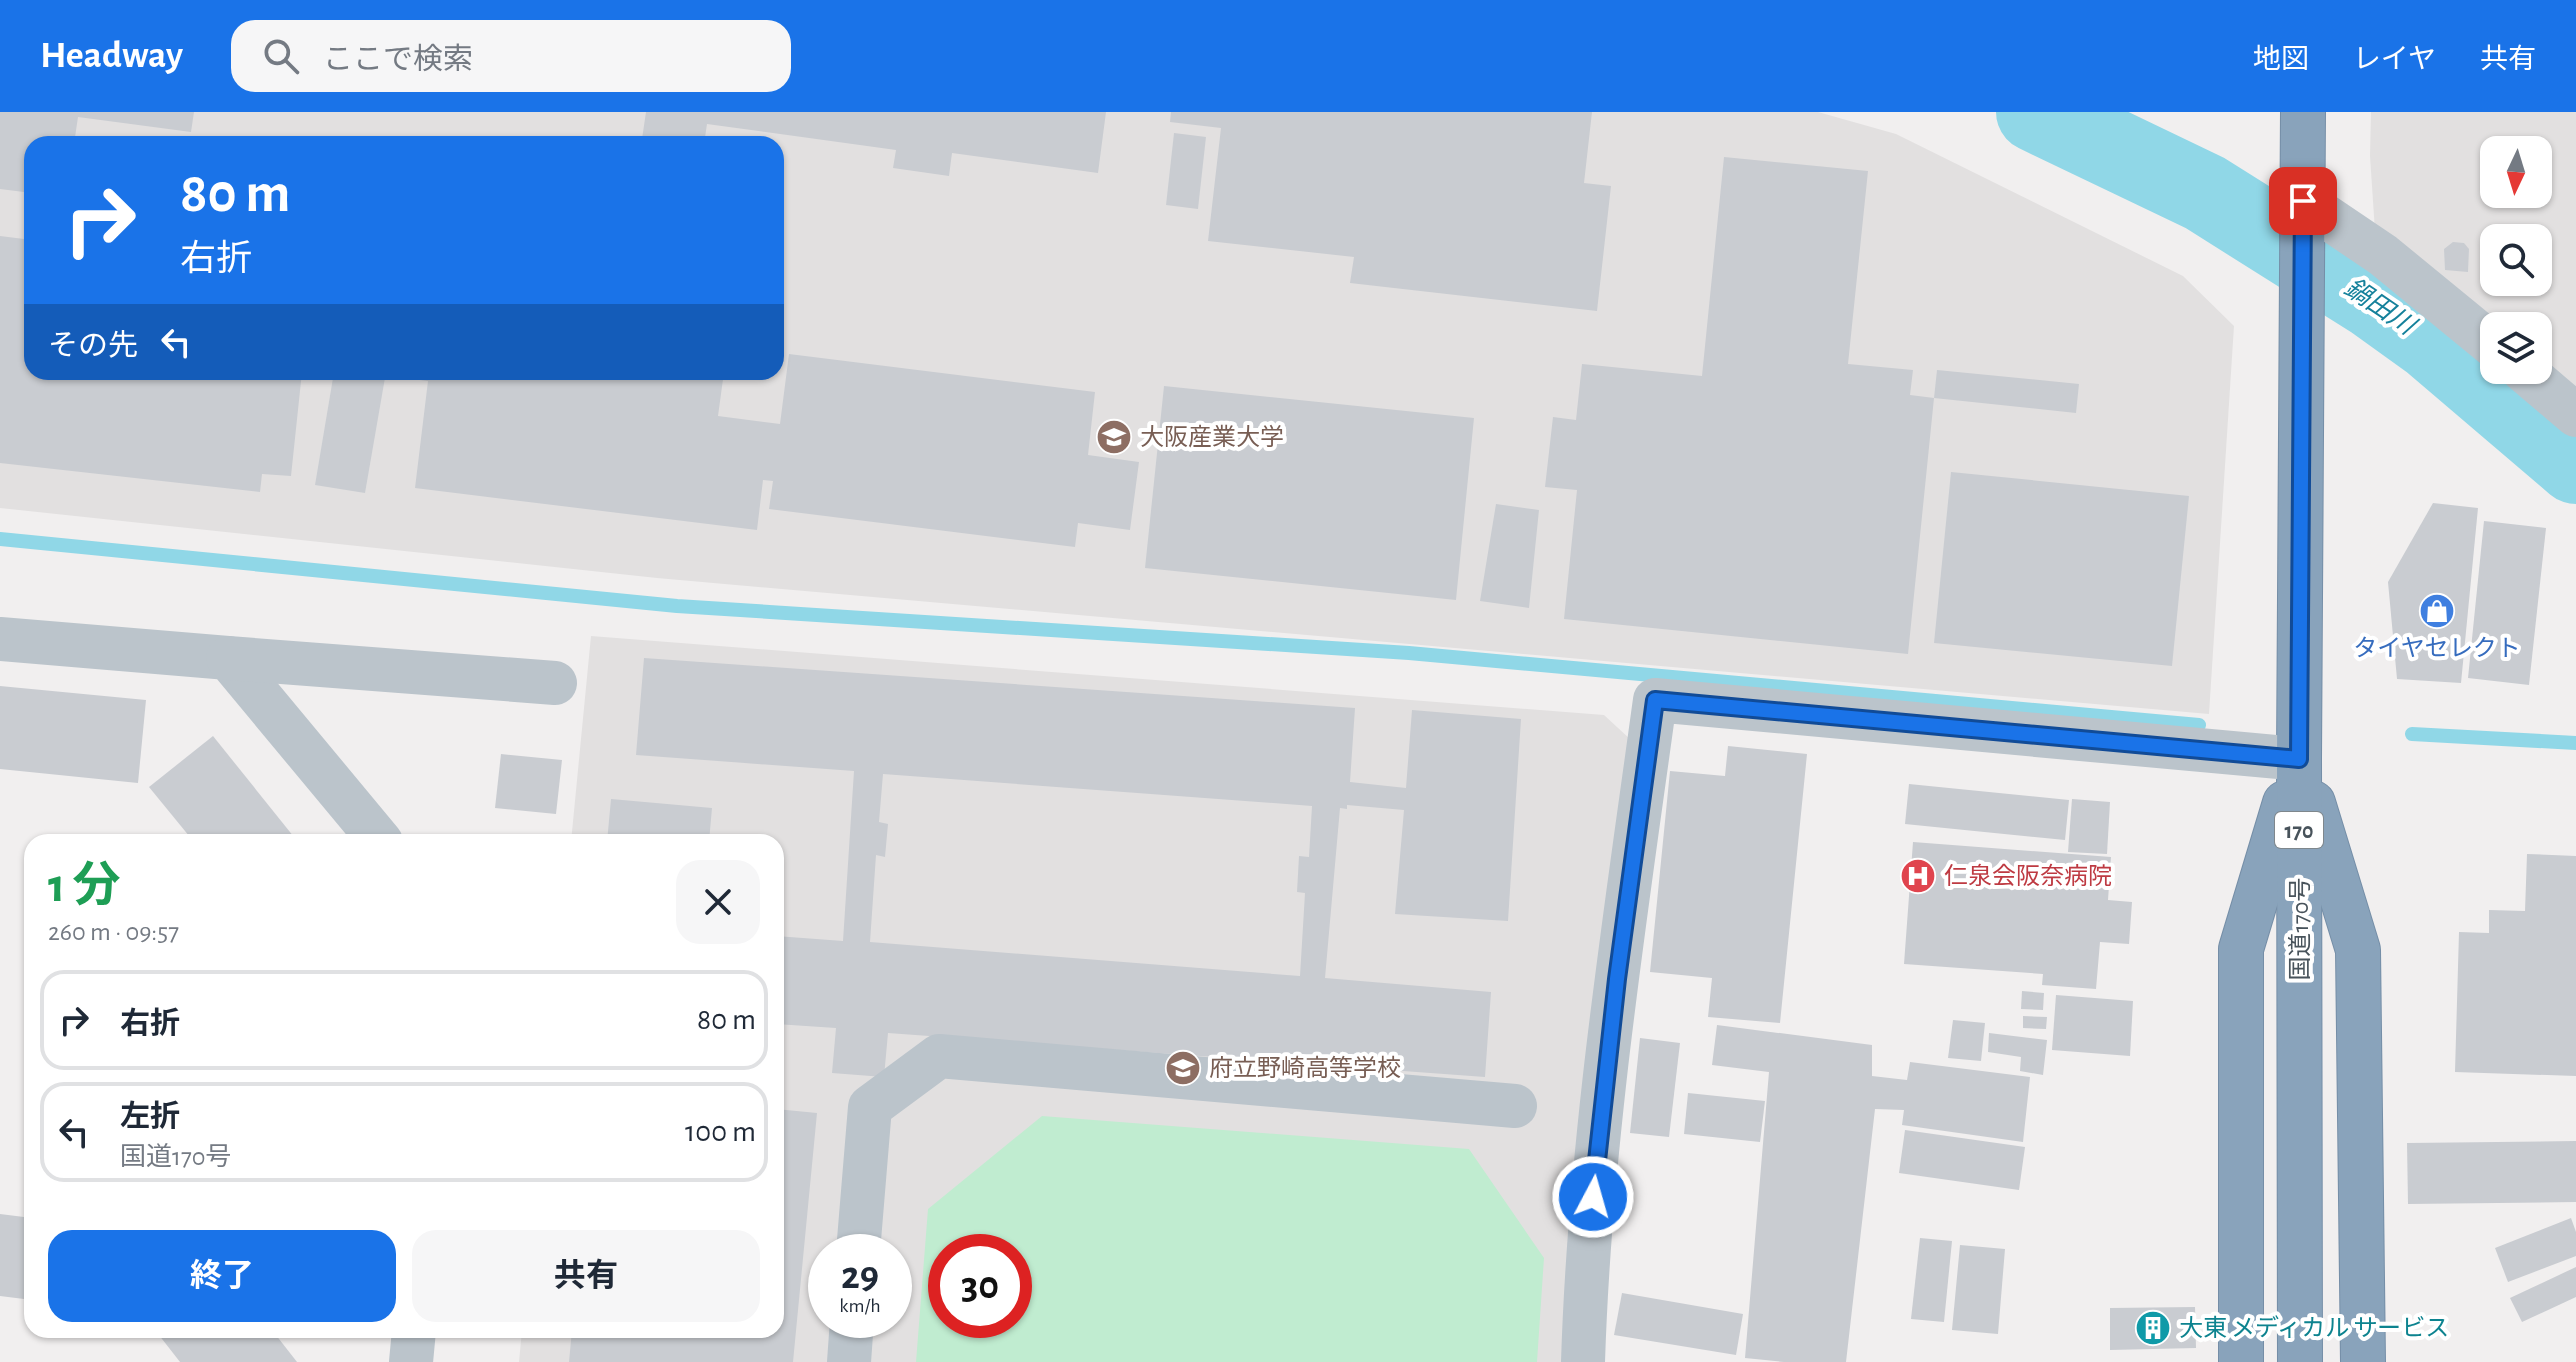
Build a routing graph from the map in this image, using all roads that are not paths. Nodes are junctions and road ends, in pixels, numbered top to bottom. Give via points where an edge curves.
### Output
1 (2303, 112) edge
2 (2303, 215) junction
3 (2480, 335) edge
4 (2539, 384) edge
5 (2576, 415) edge
6 (0, 639) edge
7 (228, 658) junction
8 (555, 683) dead end
9 (2299, 759) junction
10 (374, 834) edge
11 (1515, 1106) dead end
12 (859, 1234) edge
13 (413, 1338) edge
14 (851, 1338) edge
15 (411, 1362) edge
16 (849, 1362) edge
17 (1583, 1362) edge
18 (2241, 1362) edge
19 (2300, 1362) edge
20 (2363, 1362) edge

1 - 2 highway, 国道170号 / 170
2 - 3 street via 2383,255
2 - 9 highway, 国道170号 / 170
4 - 5 street
6 - 7 street
7 - 8 street
7 - 10 street
9 - 17 street via 1655,700 1586,1259
9 - 18 highway, 170 via 2241,949
9 - 19 highway, 国道170号 / 170
9 - 20 highway, 170 via 2358,950
11 - 12 street via 939,1056 870,1107
13 - 15 street
14 - 16 street

